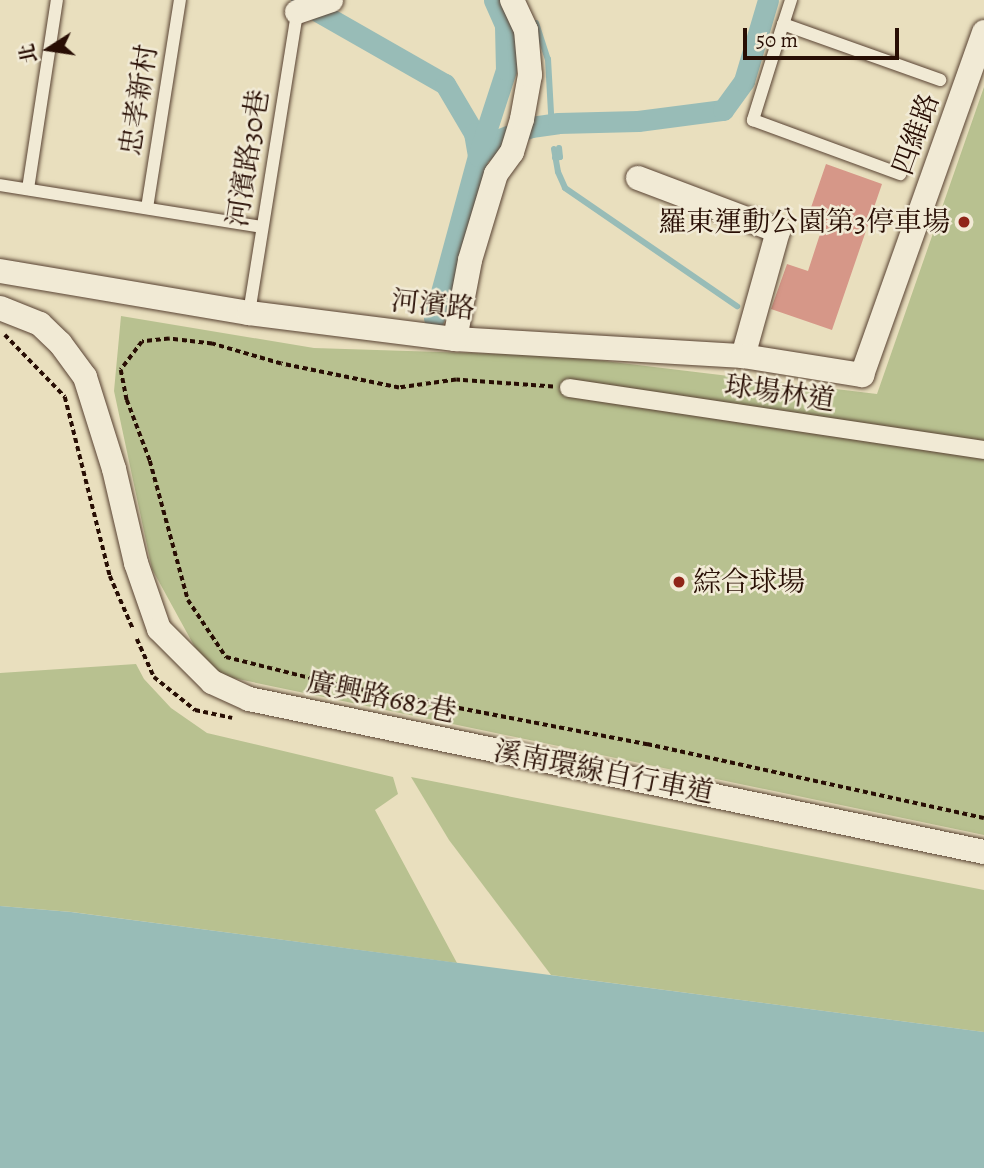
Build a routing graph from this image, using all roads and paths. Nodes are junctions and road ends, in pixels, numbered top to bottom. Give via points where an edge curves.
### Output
1 (57, 0) edge
2 (180, 0) edge
3 (331, 0) edge
4 (512, 0) edge
5 (791, 0) edge
6 (297, 12) joint
7 (783, 24) junction
8 (984, 32) edge
9 (940, 80) dead end
10 (900, 174) dead end
11 (638, 178) dead end
12 (0, 185) edge
13 (27, 189) junction
14 (147, 208) junction
15 (262, 227) junction
16 (0, 271) edge
17 (0, 308) edge
18 (249, 313) junction
19 (0, 332) edge
20 (455, 338) junction
21 (743, 356) junction
22 (862, 375) joint
23 (569, 388) joint
24 (984, 450) edge
25 (236, 718) dead end
26 (984, 818) edge
27 (984, 852) edge

1 - 13 lane
2 - 14 lane, 忠孝新村
3 - 6 street
4 - 20 street via 526,30 530,75 512,152 496,174 470,260
5 - 7 lane
6 - 15 lane, 河濱路30巷
7 - 9 lane
7 - 10 lane via 753,120
8 - 22 street, 四維路
11 - 21 street via 778,230
12 - 13 lane
13 - 14 lane
14 - 15 lane
15 - 18 lane, 河濱路30巷
16 - 18 street, 河濱路
17 - 27 street, 廣興路682巷 via 40,324 85,377 159,629 212,682 249,699
18 - 20 street, 河濱路
19 - 25 path via 65,397 110,576 154,677 195,710
20 - 21 street, 河濱路
21 - 22 street, 河濱路
23 - 24 street, 球場林道
23 - 26 path via 456,380 399,388 281,364 212,344 169,340 142,342 121,370 188,600 226,657 334,684 648,744

